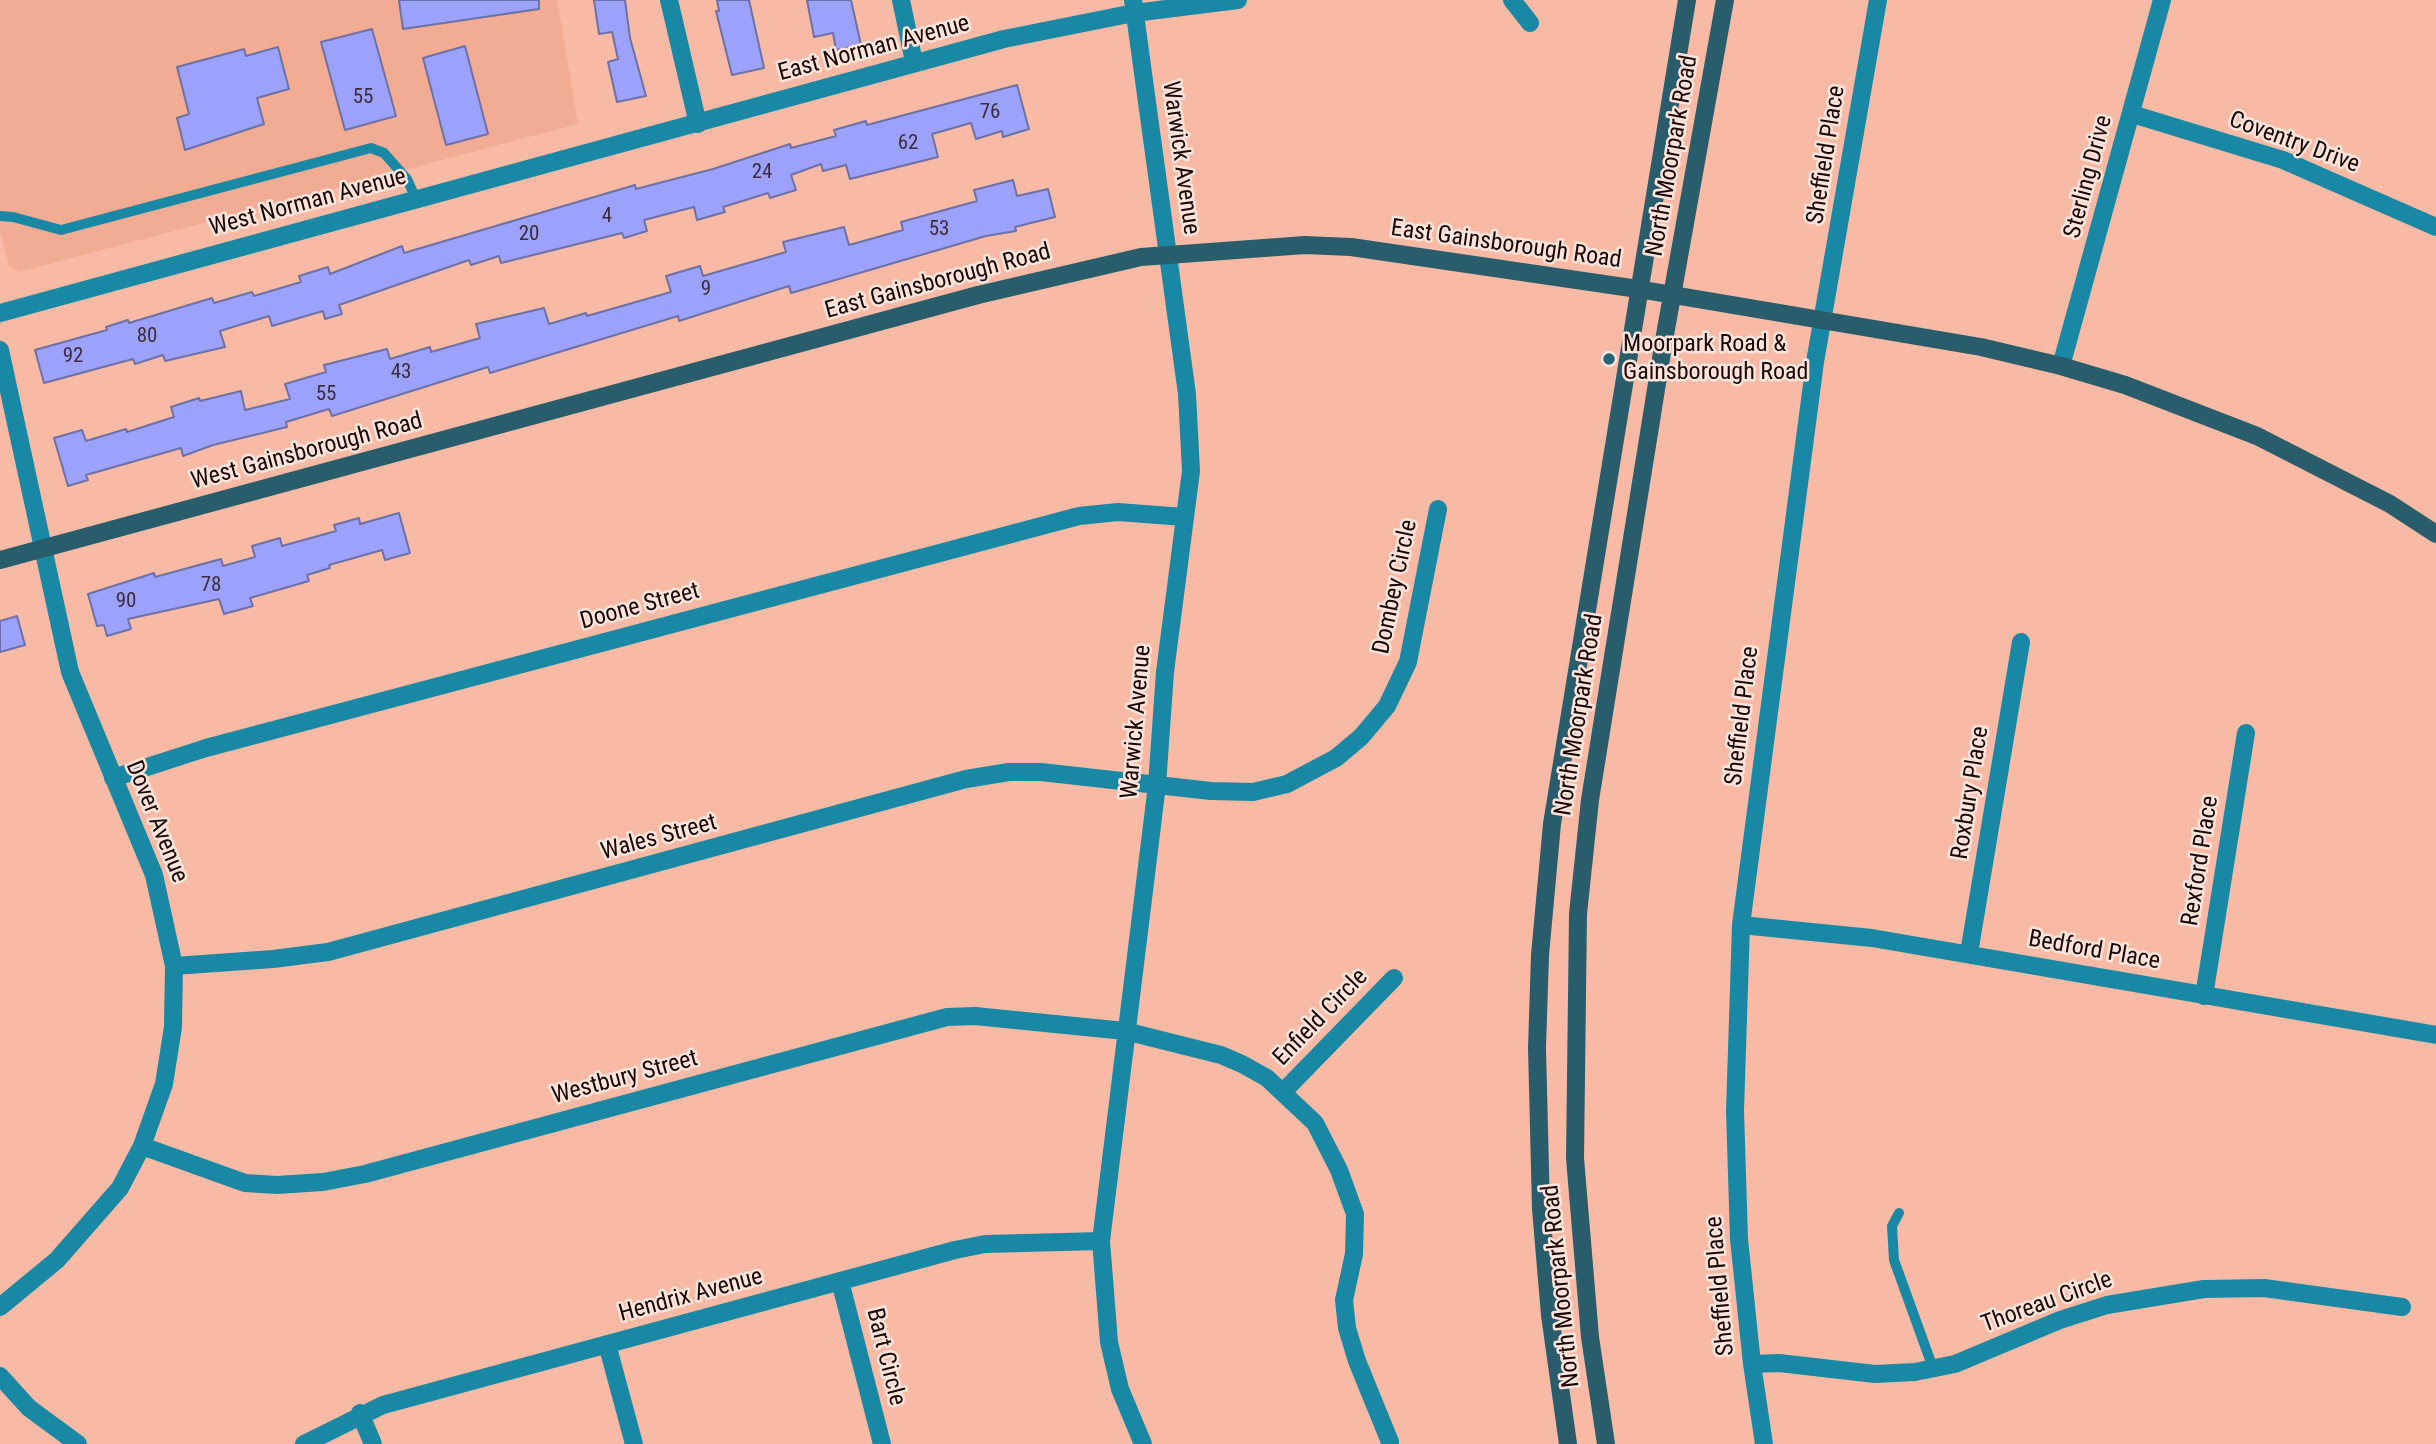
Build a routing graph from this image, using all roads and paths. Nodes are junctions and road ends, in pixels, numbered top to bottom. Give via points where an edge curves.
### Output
1 (669, 0) edge
2 (901, 0) edge
3 (1238, 0) edge
4 (1512, 0) edge
5 (1687, 0) edge
6 (1725, 0) edge
7 (1878, 0) edge
8 (2162, 0) edge
9 (1133, 6) edge
10 (1530, 23) dead end
11 (915, 62) junction
12 (2132, 114) junction
13 (698, 124) junction
14 (629, 142) joint
15 (416, 199) junction
16 (0, 216) edge
17 (2436, 227) edge
18 (1168, 253) junction
19 (1638, 289) junction
20 (1673, 295) junction
21 (0, 313) edge
22 (1822, 322) junction
23 (0, 350) edge
24 (2060, 366) junction
25 (627, 391) joint
26 (1438, 509) dead end
27 (1184, 517) junction
28 (2436, 534) edge
29 (42, 548) junction
30 (0, 560) edge
31 (2021, 642) dead end
32 (2246, 733) dead end
33 (113, 778) junction
34 (1157, 785) junction
35 (1741, 925) junction
36 (1969, 953) junction
37 (174, 966) junction
38 (1394, 978) dead end
39 (2204, 996) junction
40 (1125, 1031) junction
41 (2436, 1035) edge
42 (1283, 1093) junction
43 (142, 1146) junction
44 (1899, 1213) dead end
45 (1101, 1241) junction
46 (840, 1281) junction
47 (0, 1307) edge
48 (2402, 1307) dead end
49 (607, 1344) junction
50 (1752, 1364) junction
51 (1933, 1368) junction
52 (0, 1376) edge
53 (360, 1413) junction
54 (1390, 1441) dead end
55 (78, 1444) edge
56 (304, 1444) edge
57 (373, 1444) edge
58 (634, 1444) edge
59 (882, 1444) edge
60 (1143, 1444) edge
61 (1568, 1444) edge
62 (1606, 1444) edge
63 (1765, 1444) edge

1 - 13 street
2 - 11 street
3 - 9 street, East Norman Avenue
4 - 10 street
5 - 19 main road, North Moorpark Road
6 - 20 main road, North Moorpark Road
7 - 22 street, Sheffield Place
8 - 12 street, Sterling Drive
9 - 11 street, East Norman Avenue
9 - 18 street, Warwick Avenue
11 - 13 street, East Norman Avenue
12 - 17 street, Coventry Drive via 2283,160
12 - 24 street, Sterling Drive
13 - 14 street, East Norman Avenue
14 - 15 street, West Norman Avenue
15 - 16 lane via 407,179 384,153 371,148 61,230
15 - 21 street, West Norman Avenue
18 - 19 main road, East Gainsborough Road via 1270,246 1351,247
18 - 25 main road, East Gainsborough Road via 978,295
18 - 27 street, Warwick Avenue via 1187,394 1191,471
19 - 20 main road, East Gainsborough Road
19 - 61 main road, North Moorpark Road via 1552,824 1540,955 1541,1209
20 - 22 main road, East Gainsborough Road
20 - 62 main road, North Moorpark Road via 1590,800 1578,914 1575,1158 1588,1323
22 - 24 main road, East Gainsborough Road via 1982,347
22 - 35 street, Sheffield Place
23 - 29 street, Dover Avenue
24 - 28 main road, East Gainsborough Road via 2125,385 2257,436 2390,504
25 - 29 main road, West Gainsborough Road
26 - 34 street, Dombey Circle via 1408,662 1387,706 1361,737 1336,758 1287,784 1253,792
27 - 33 street, Doone Street via 1118,512 1079,516 206,748
27 - 34 street, Warwick Avenue via 1164,672
29 - 30 main road, West Gainsborough Road
29 - 33 street, Dover Avenue via 74,682
31 - 36 street, Roxbury Place
32 - 39 street, Rexford Place
33 - 37 street, Dover Avenue via 154,875
34 - 37 street, Wales Street via 1041,772 966,779 363,943 273,959
34 - 40 street, Warwick Avenue
35 - 36 street, Bedford Place
35 - 50 street, Sheffield Place via 1735,1111 1739,1239
36 - 39 street, Bedford Place
37 - 43 street, Dover Avenue via 173,1027 164,1084
38 - 42 street, Enfield Circle
39 - 41 street, Bedford Place
40 - 42 street, Westbury Street via 1221,1055 1267,1078
40 - 43 street, Westbury Street via 947,1017 323,1182 245,1183
40 - 45 street, Warwick Avenue
42 - 54 street, Westbury Street via 1315,1123 1349,1193 1356,1234 1344,1300 1347,1328
43 - 47 street, Dover Avenue via 120,1188 57,1261
44 - 51 lane via 1892,1226 1894,1260
45 - 46 street, Hendrix Avenue via 985,1244
45 - 60 street, Warwick Avenue via 1109,1342 1120,1389
46 - 49 street, Hendrix Avenue
46 - 59 street, Bart Circle
48 - 51 street, Thoreau Circle via 2264,1288 2155,1294 2060,1320 1955,1364
49 - 53 street, Hendrix Avenue
49 - 58 street
50 - 51 street, Thoreau Circle via 1875,1374
50 - 63 street, Sheffield Place
52 - 55 street via 29,1408
53 - 56 street, Hendrix Avenue
53 - 57 street

